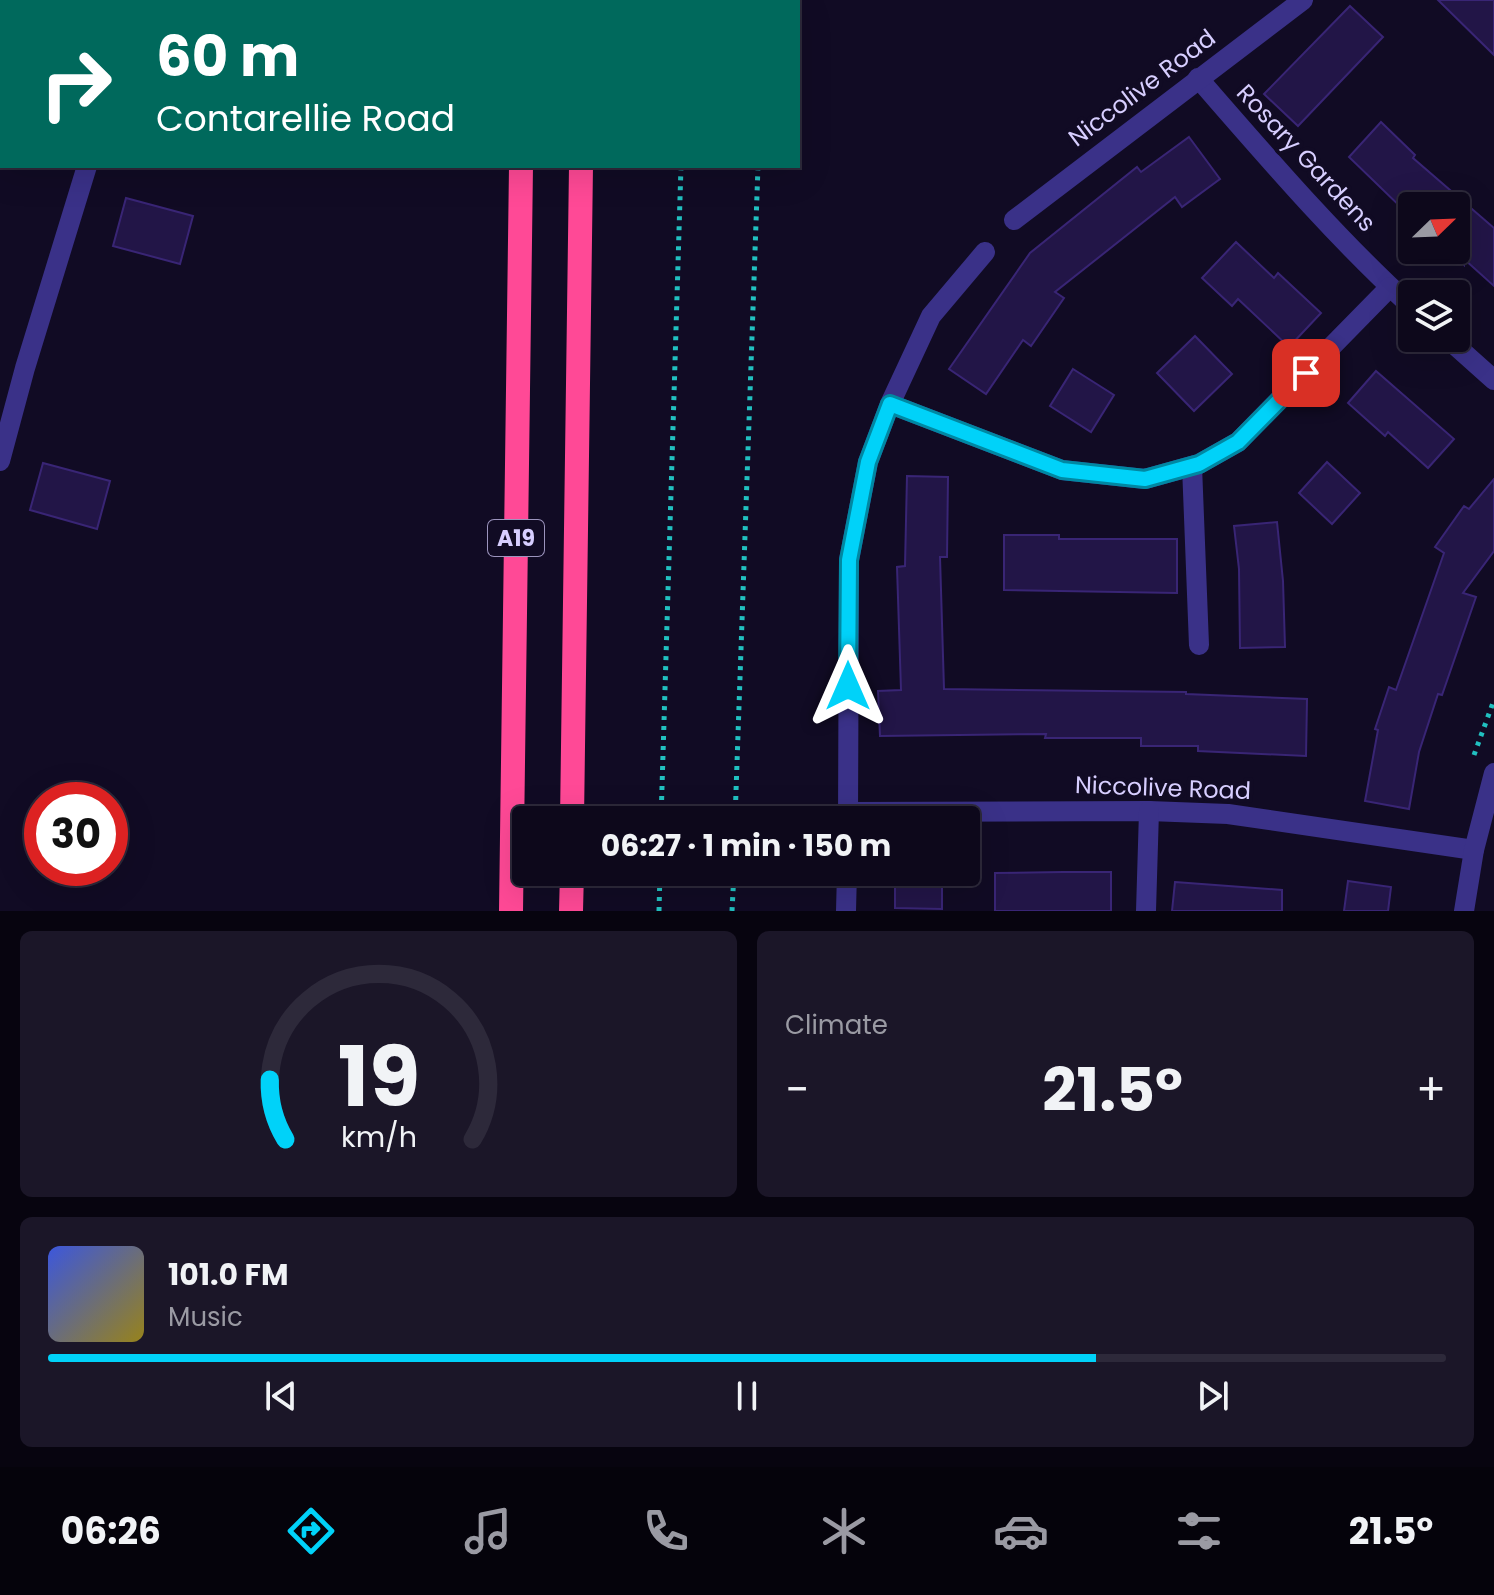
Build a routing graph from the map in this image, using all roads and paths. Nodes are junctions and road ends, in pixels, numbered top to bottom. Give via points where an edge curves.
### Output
1 (1303, 0) edge
2 (1198, 78) junction
3 (86, 168) edge
4 (521, 168) edge
5 (581, 168) edge
6 (681, 168) edge
7 (758, 168) edge
8 (1014, 220) dead end
9 (985, 252) dead end
10 (1390, 287) junction
11 (1398, 294) edge
12 (1463, 352) edge
13 (1494, 380) edge
14 (890, 404) junction
15 (0, 461) edge
16 (1192, 466) junction
17 (1199, 645) dead end
18 (1494, 773) edge
19 (572, 806) edge
20 (661, 806) edge
21 (735, 806) edge
22 (848, 806) edge
23 (1149, 811) junction
24 (980, 814) edge
25 (1474, 850) junction
26 (572, 886) edge
27 (660, 886) edge
28 (733, 886) edge
29 (847, 886) edge
30 (511, 911) edge
31 (571, 911) edge
32 (659, 911) edge
33 (732, 911) edge
34 (846, 911) edge
35 (1146, 911) edge
36 (1464, 911) edge

1 - 2 street, Niccolive Road
2 - 8 street, Niccolive Road
2 - 10 street, Rosary Gardens
3 - 15 street
4 - 30 highway, A19
5 - 19 highway, A19
6 - 20 path
7 - 21 path
9 - 14 street, Niccolive Road via 931,316
10 - 11 street, Rosary Gardens
10 - 16 street via 1238,442
12 - 13 street
14 - 16 street via 1062,470 1145,479
14 - 22 street, Niccolive Road via 868,462 849,560
16 - 17 street
18 - 25 street
23 - 24 street, Niccolive Road
23 - 25 street, Niccolive Road via 1228,814
23 - 35 street
25 - 36 street
26 - 31 highway
27 - 32 path
28 - 33 path
29 - 34 street

